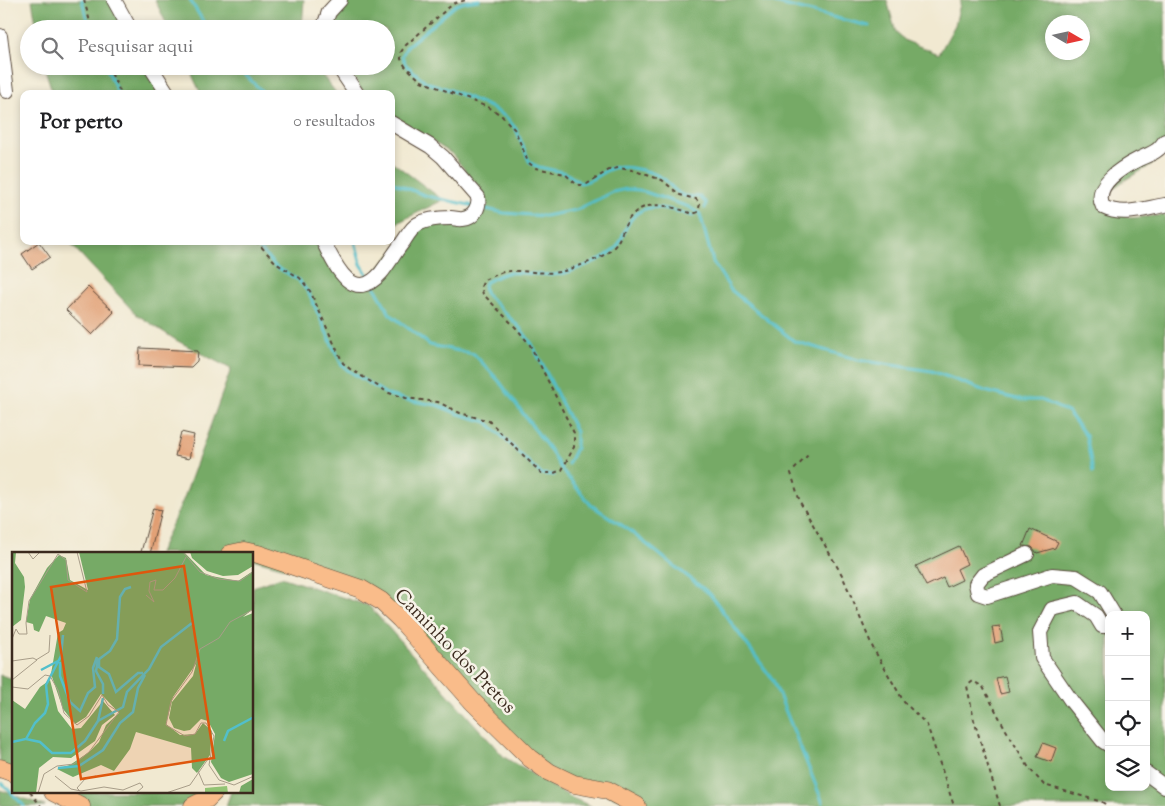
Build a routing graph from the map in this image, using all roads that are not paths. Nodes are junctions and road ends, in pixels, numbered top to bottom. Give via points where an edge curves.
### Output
1 (114, 0) edge
2 (340, 0) edge
3 (125, 20) edge
4 (326, 20) edge
5 (0, 36) edge
6 (156, 75) edge
7 (344, 75) edge
8 (165, 90) edge
9 (354, 90) edge
10 (7, 91) dead end
11 (395, 125) edge
12 (1165, 141) edge
13 (1165, 205) edge
14 (325, 245) edge
15 (254, 553) edge
16 (1027, 554) dead end
17 (1112, 611) edge
18 (1105, 626) edge
19 (1105, 742) edge
20 (0, 767) edge
21 (12, 772) edge
22 (1150, 776) edge
23 (1165, 787) edge
24 (57, 794) edge
25 (212, 794) edge
26 (81, 806) edge
27 (193, 806) edge
28 (637, 806) edge

1 - 3 street
2 - 4 street
5 - 10 street
6 - 8 street
7 - 9 street
11 - 14 street via 443,157 477,203 471,216 461,220 430,220 416,225 380,274 365,284 346,280
12 - 13 street via 1157,150 1120,170 1100,192 1103,207 1117,212
15 - 28 main road, Caminho dos Pretos via 361,589 381,601 530,758 574,784 607,790
16 - 17 street via 983,575 976,584 978,593 987,596 1052,575 1076,578 1100,592
18 - 19 street via 1076,603 1052,609 1040,632 1042,658
20 - 21 main road
22 - 23 street
24 - 26 main road
25 - 27 main road

